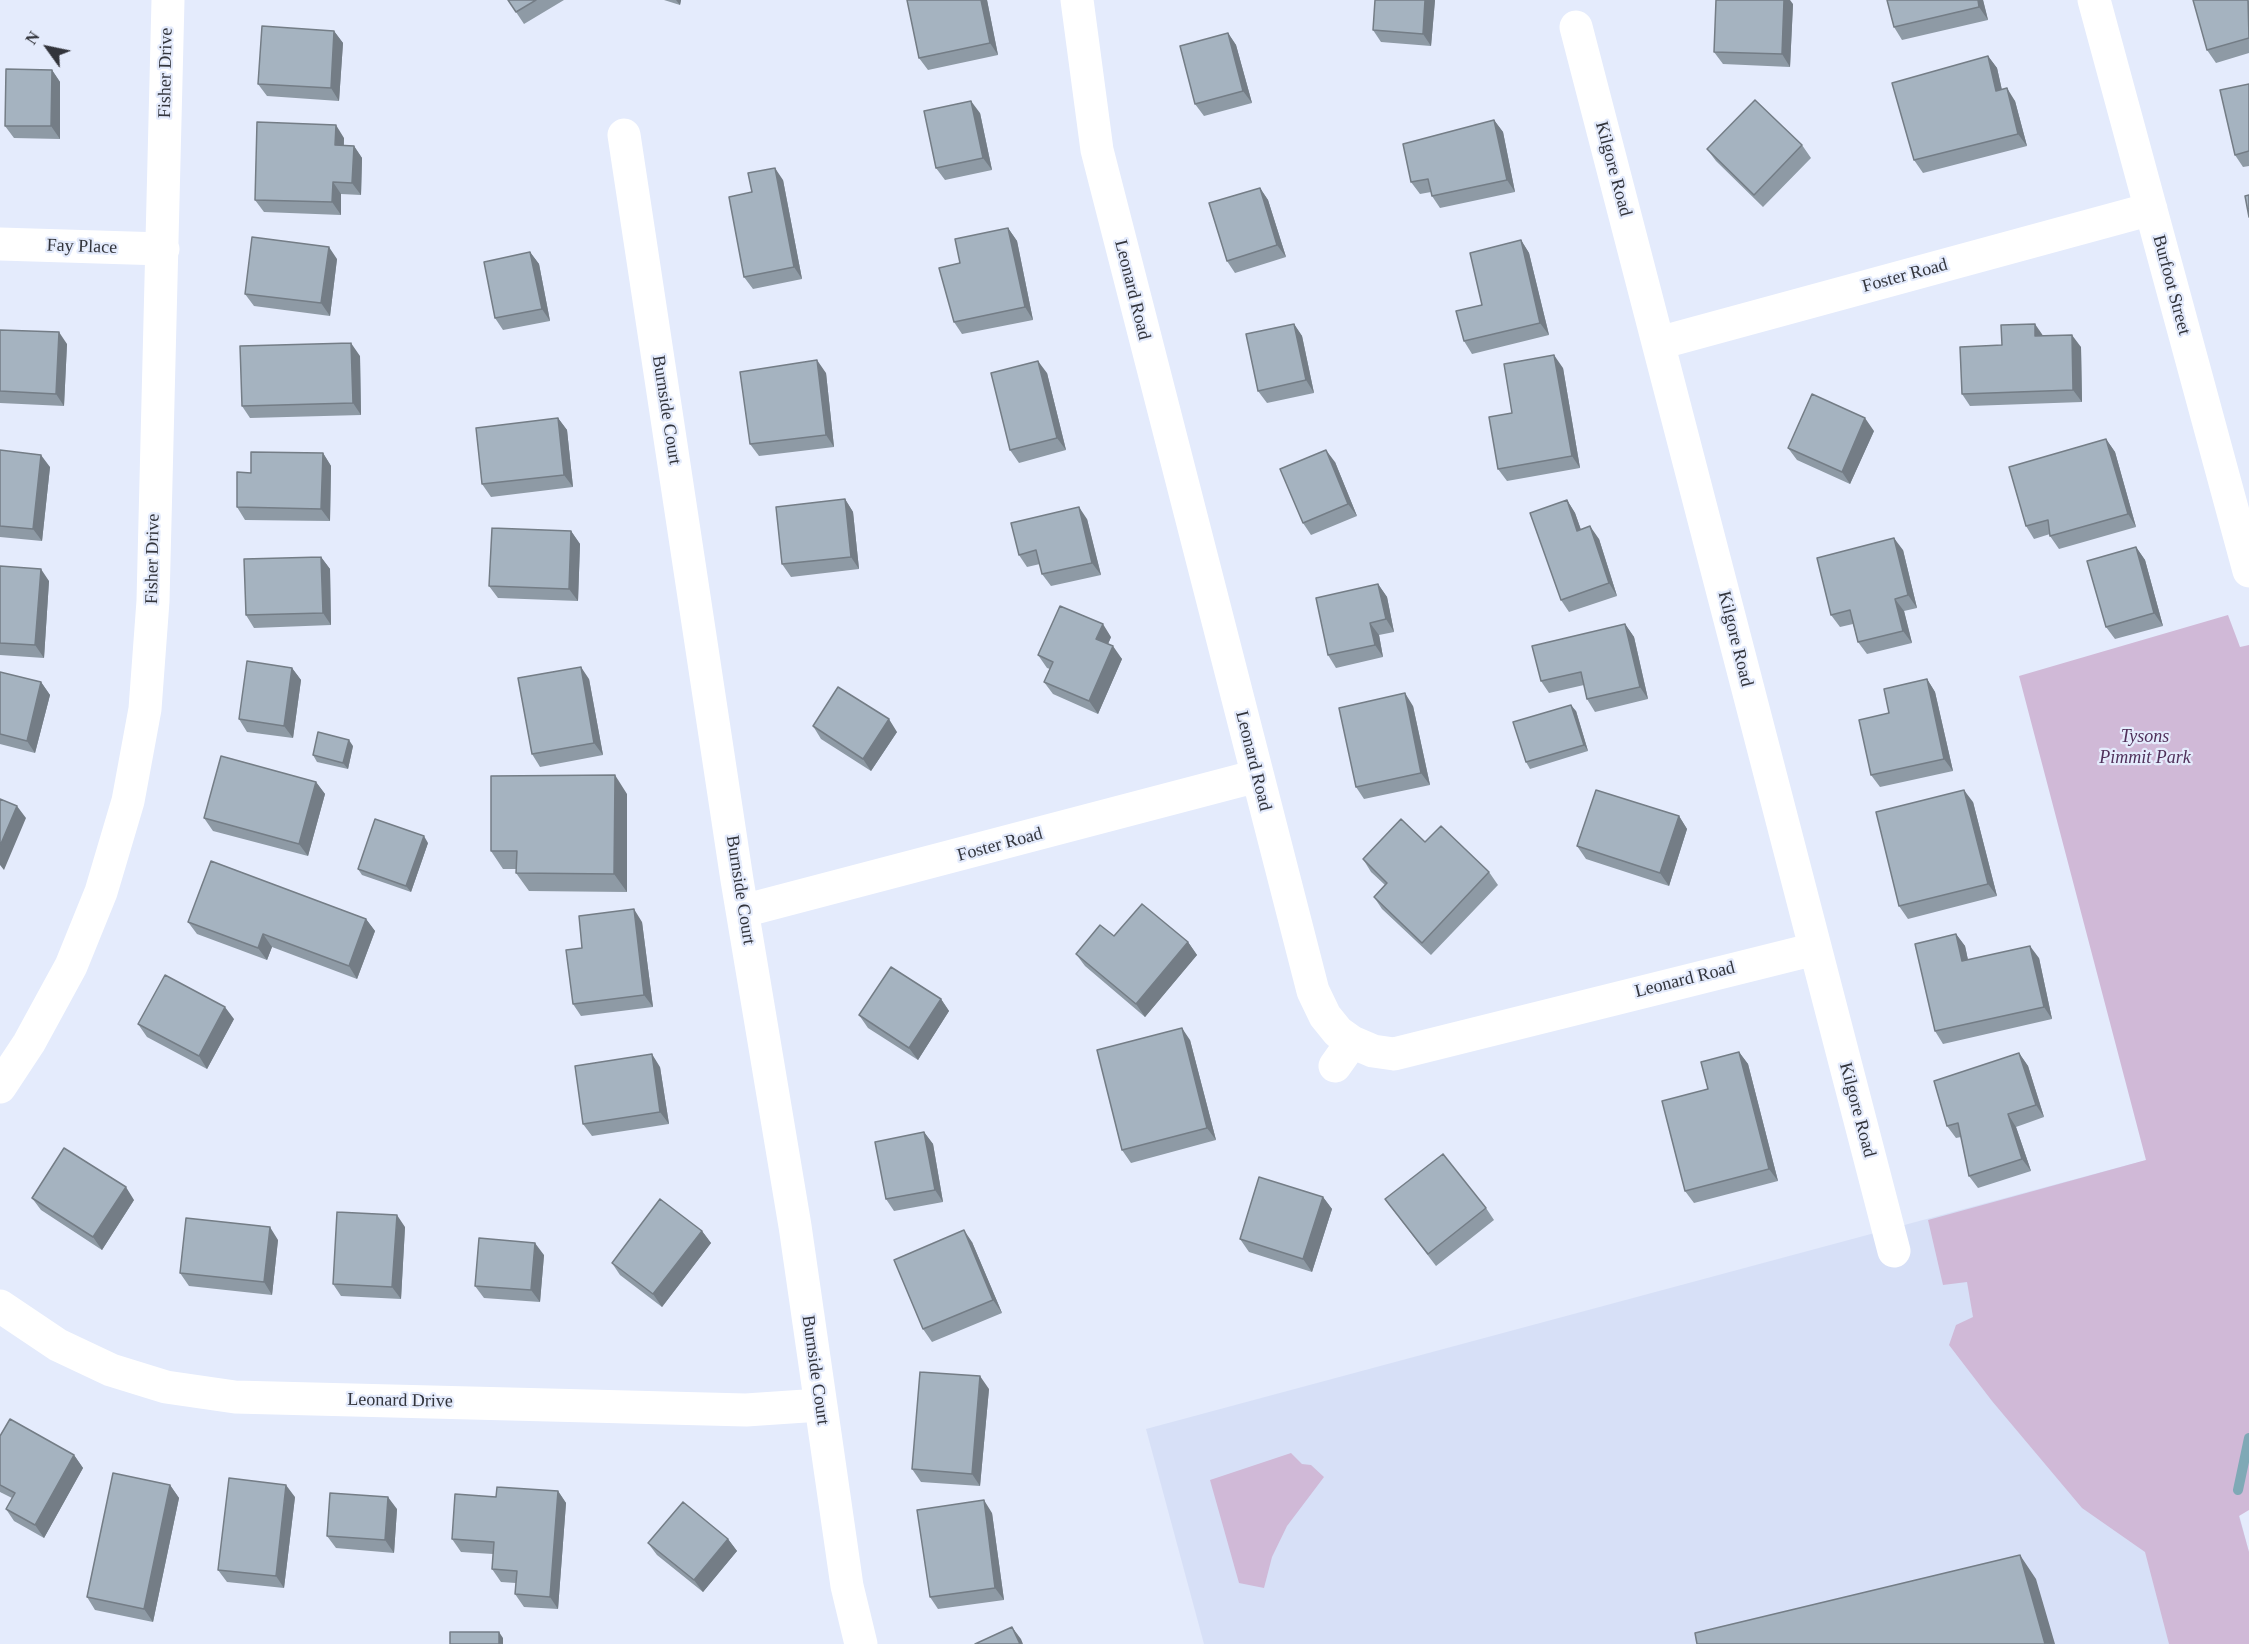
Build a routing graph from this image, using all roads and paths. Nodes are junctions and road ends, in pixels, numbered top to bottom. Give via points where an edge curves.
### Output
1 (168, 0) edge
2 (1077, 0) edge
3 (2094, 0) edge
4 (1576, 27) dead end
5 (624, 135) dead end
6 (2151, 209) junction
7 (0, 244) edge
8 (163, 249) junction
9 (1659, 343) junction
10 (2249, 571) edge
11 (1257, 776) junction
12 (743, 911) junction
13 (1815, 949) junction
14 (0, 1087) edge
15 (1894, 1251) dead end
16 (0, 1306) edge
17 (820, 1405) junction
18 (861, 1644) edge

1 - 8 street, Fisher Drive
2 - 11 street, Leonard Road via 1097,150
3 - 6 street, Burfoot Street
4 - 9 street, Kilgore Road
5 - 12 street, Burnside Court
6 - 9 street, Foster Road
6 - 10 street, Burfoot Street
7 - 8 street, Fay Place
8 - 14 street, Fisher Drive via 154,459 153,601 146,709 130,790 101,892 71,966
9 - 13 street, Kilgore Road
11 - 12 street, Foster Road
11 - 13 street, Leonard Road via 1313,991 1338,1032 1344,1054 1394,1054 1424,1048
12 - 17 street, Burnside Court
13 - 15 street, Kilgore Road
16 - 17 street, Leonard Drive via 58,1345 111,1370 166,1387 235,1397 746,1410
17 - 18 street, Burnside Court via 847,1586

